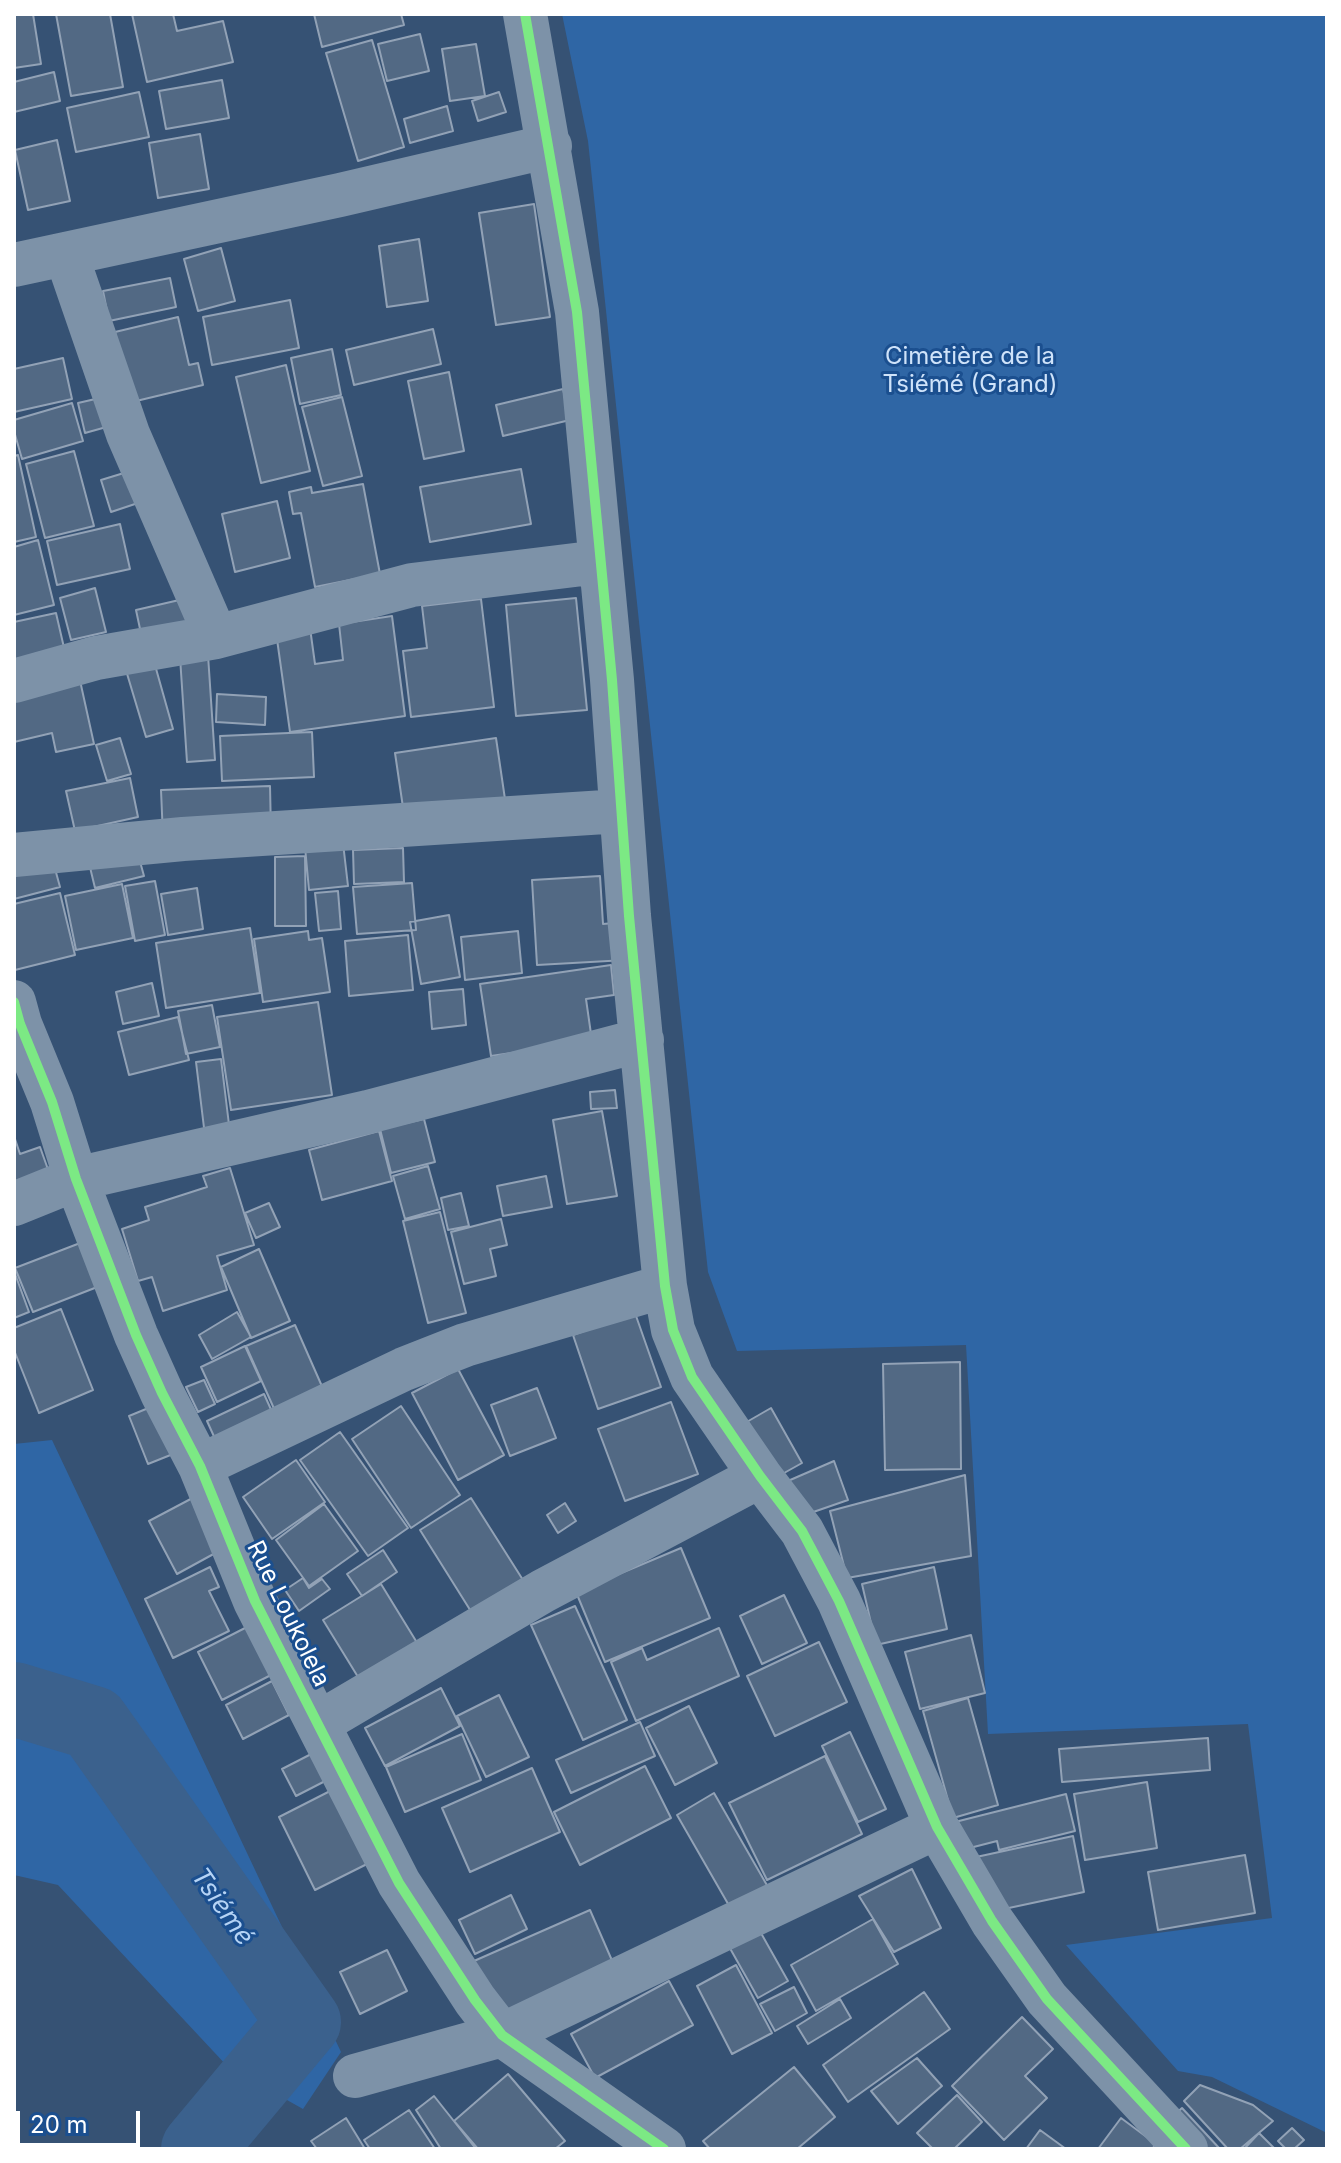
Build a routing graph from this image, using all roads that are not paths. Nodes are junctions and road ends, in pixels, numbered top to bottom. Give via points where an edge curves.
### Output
1 (525, 14) edge
2 (550, 146) junction
3 (66, 254) junction
4 (14, 265) edge
5 (599, 562) junction
6 (216, 637) junction
7 (14, 681) edge
8 (621, 811) junction
9 (14, 855) edge
10 (14, 1002) edge
11 (642, 1040) junction
12 (76, 1179) junction
13 (14, 1204) edge
14 (665, 1286) junction
15 (200, 1466) junction
16 (760, 1476) junction
17 (319, 1723) junction
18 (937, 1827) junction
19 (502, 2035) junction
20 (355, 2076) dead end
21 (664, 2149) edge
22 (1186, 2149) edge

1 - 2 street
2 - 3 street
2 - 5 street via 577,312
3 - 4 street
3 - 6 street via 128,434
5 - 6 street via 412,585
5 - 8 street
6 - 7 street via 96,658
8 - 9 street
8 - 11 street
10 - 12 street, Rue Loukolela
11 - 12 street via 368,1112
11 - 14 street
12 - 13 street
12 - 15 street, Rue Loukolela via 136,1335
14 - 15 street via 465,1345
14 - 16 street via 673,1330 692,1377
15 - 17 street, Rue Loukolela via 255,1601
16 - 17 street via 543,1591
16 - 18 street via 802,1531 839,1601
17 - 19 street, Rue Loukolela via 399,1883
18 - 19 street
18 - 22 street via 992,1921 1047,1999
19 - 20 street
19 - 21 street, Rue Loukolela

